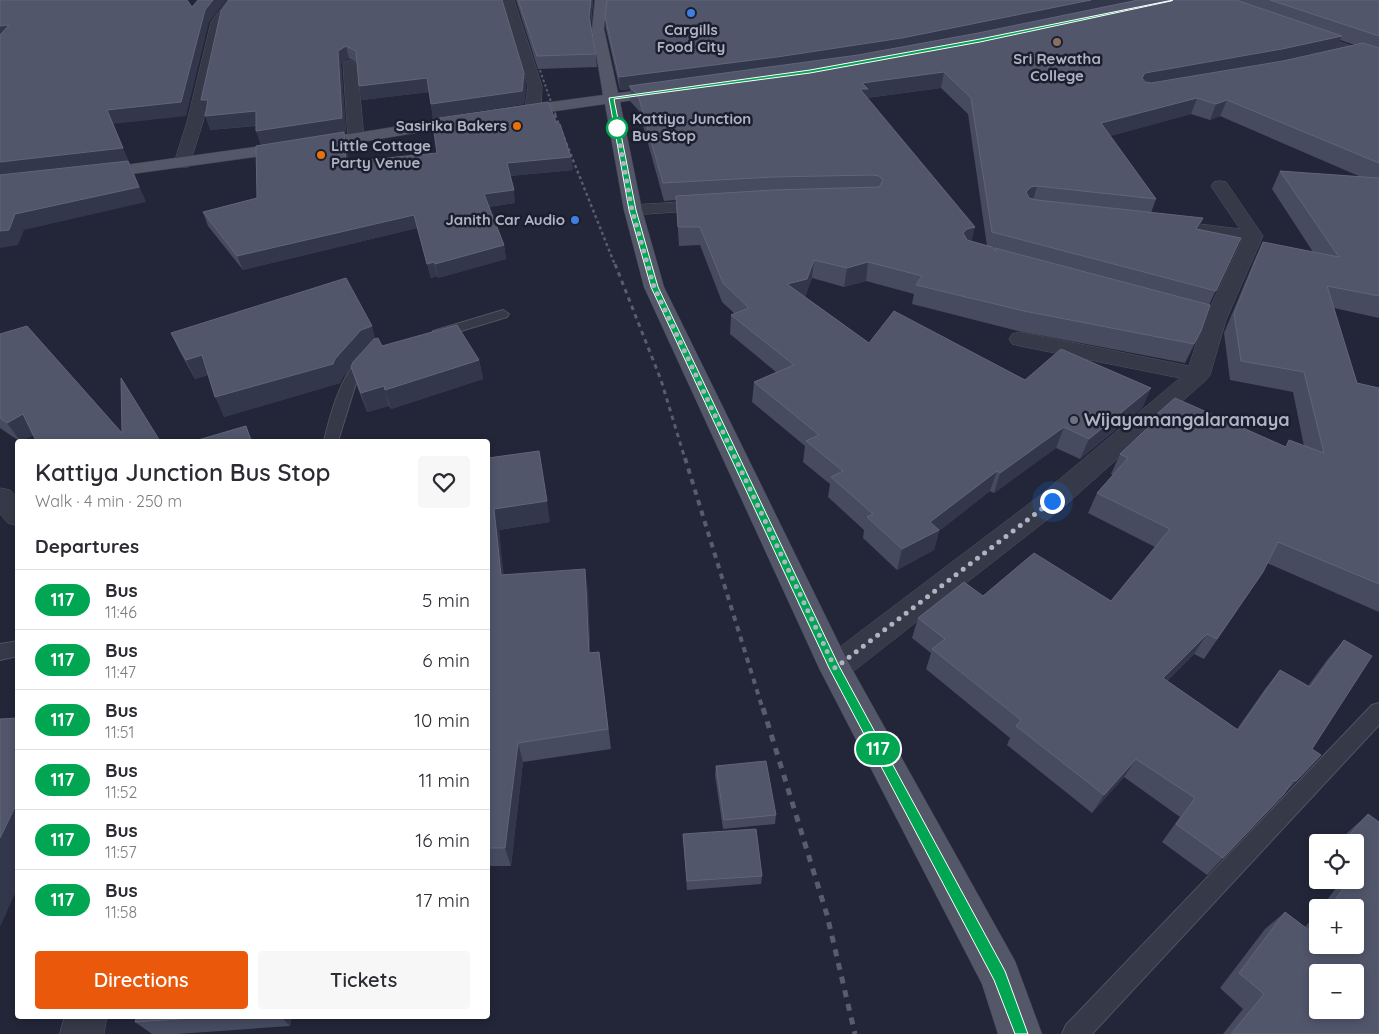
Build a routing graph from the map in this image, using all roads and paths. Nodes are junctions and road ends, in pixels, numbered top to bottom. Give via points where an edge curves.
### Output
1 (234, 0) edge
2 (508, 0) edge
3 (601, 0) edge
4 (1290, 29) edge
5 (1355, 52) junction
6 (1328, 58) edge
7 (1379, 60) edge
8 (350, 64) edge
9 (681, 89) edge
10 (612, 98) junction
11 (533, 109) junction
12 (499, 115) edge
13 (481, 118) edge
14 (356, 138) junction
15 (182, 163) junction
16 (77, 176) edge
17 (1220, 186) dead end
18 (732, 203) edge
19 (632, 210) junction
20 (1153, 224) edge
21 (1254, 236) junction
22 (503, 314) dead end
23 (429, 336) edge
24 (1020, 339) dead end
25 (373, 353) edge
26 (1198, 375) junction
27 (333, 439) edge
28 (0, 497) edge
29 (15, 513) edge
30 (15, 649) edge
31 (0, 652) edge
32 (835, 668) junction
33 (1379, 711) edge
34 (85, 1019) edge
35 (82, 1034) edge
36 (1020, 1034) edge
37 (1074, 1034) edge

1 - 15 street via 217,22 195,122
2 - 11 street via 535,86
3 - 10 main road via 598,29
4 - 5 street
5 - 6 street
5 - 7 street
8 - 14 street
9 - 10 main road
10 - 11 main road
10 - 19 main road
11 - 12 main road
13 - 14 main road
14 - 15 main road
15 - 16 main road
17 - 21 street
18 - 19 street
19 - 32 main road via 654,287
20 - 21 street
21 - 26 street via 1205,317
22 - 23 lane
24 - 26 street
25 - 27 lane via 350,379
26 - 32 street via 1052,501
28 - 29 street
30 - 31 lane
32 - 36 main road via 1000,976
33 - 37 lane
34 - 35 street

